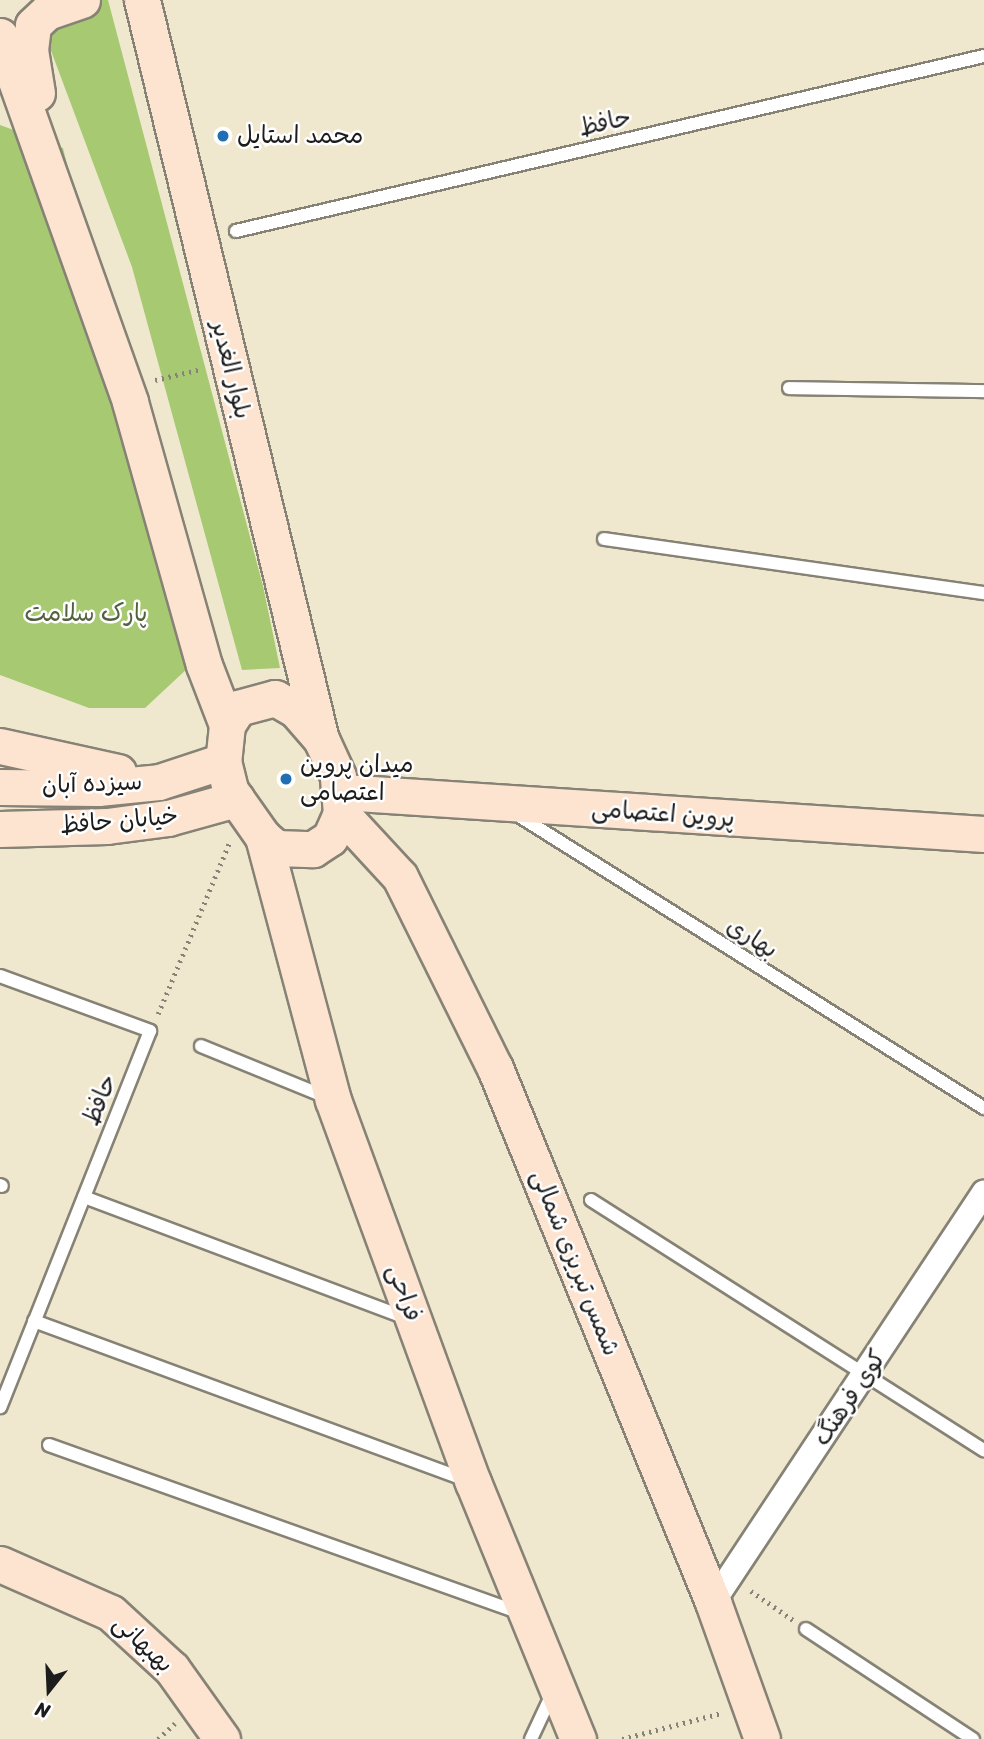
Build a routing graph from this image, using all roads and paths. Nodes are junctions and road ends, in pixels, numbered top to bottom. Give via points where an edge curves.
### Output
1 (82, 0) edge
2 (142, 0) edge
3 (0, 36) edge
4 (984, 56) edge
5 (13, 106) edge
6 (44, 154) junction
7 (236, 231) dead end
8 (229, 363) junction
9 (125, 387) junction
10 (789, 388) dead end
11 (984, 391) edge
12 (604, 539) dead end
13 (984, 593) edge
14 (227, 725) junction
15 (321, 740) junction
16 (0, 746) edge
17 (223, 761) junction
18 (166, 781) junction
19 (0, 787) edge
20 (342, 803) junction
21 (498, 803) junction
22 (247, 815) junction
23 (0, 829) edge
24 (984, 834) edge
25 (0, 975) edge
26 (150, 1031) junction
27 (201, 1046) dead end
28 (332, 1100) junction
29 (984, 1108) edge
30 (984, 1193) edge
31 (84, 1197) junction
32 (591, 1200) dead end
33 (34, 1321) junction
34 (415, 1321) junction
35 (866, 1375) junction
36 (2, 1393) edge
37 (0, 1407) edge
38 (49, 1445) dead end
39 (984, 1450) edge
40 (473, 1482) junction
41 (0, 1563) edge
42 (721, 1589) junction
43 (527, 1615) junction
44 (806, 1629) joint
45 (556, 1686) junction
46 (750, 1706) junction
47 (222, 1739) edge
48 (531, 1739) edge
49 (578, 1739) edge
50 (622, 1739) edge
51 (762, 1739) edge
52 (973, 1739) edge

1 - 6 street via 42,15 30,33
2 - 8 street, بلوار الغدیر
3 - 5 street
4 - 7 lane, حافظ
5 - 6 street
6 - 9 street
8 - 9 path
8 - 15 street, بلوار الغدیر
9 - 14 street via 204,665
10 - 11 lane
12 - 13 lane
14 - 15 street via 237,708 275,698 296,710
14 - 17 street
15 - 20 street
16 - 18 street
17 - 18 street, سیزده آبان
17 - 22 street
18 - 19 street, سیزده آبان via 98,788
20 - 21 street, پروین اعتصامی
20 - 22 street via 330,838 313,849 276,848
20 - 42 street, شمس تبریزی شمالی via 400,877 461,997
21 - 24 street, پروین اعتصامی
21 - 29 lane, بهاری
22 - 23 street, خیابان حافظ
22 - 26 path
22 - 28 street, فراحی
25 - 26 lane
26 - 31 lane, حافظ
27 - 28 lane
28 - 34 street, فراحی
30 - 35 street, کوی فرهنگ
31 - 33 lane, حافظ
31 - 34 lane
32 - 35 lane
33 - 36 lane, حافظ
33 - 40 lane
34 - 40 street, فراحی
35 - 39 lane
35 - 42 street, کوی فرهنگ
36 - 37 lane, حافظ
38 - 43 lane
40 - 43 street, فراحی
41 - 47 street, بهبهانی via 111,1613 172,1669
42 - 44 path
42 - 46 street, شمس تبریزی شمالی
43 - 45 street, فراحی
44 - 52 lane
45 - 48 lane
45 - 49 street, فراحی
46 - 50 path
46 - 51 street, شمس تبریزی شمالی

